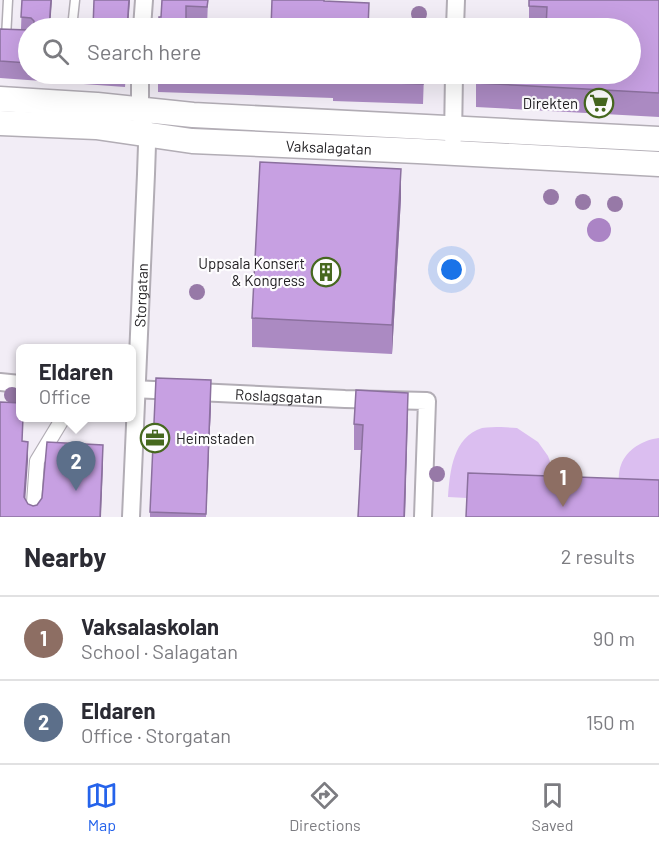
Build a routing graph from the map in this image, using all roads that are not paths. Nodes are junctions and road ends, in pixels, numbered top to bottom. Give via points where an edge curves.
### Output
1 (8, 0) edge
2 (75, 0) edge
3 (144, 0) edge
4 (456, 0) edge
5 (73, 18) edge
6 (143, 18) edge
7 (455, 18) edge
8 (3, 40) edge
9 (17, 40) edge
10 (139, 84) edge
11 (454, 84) edge
12 (0, 99) edge
13 (141, 110) junction
14 (0, 123) edge
15 (453, 128) junction
16 (145, 135) junction
17 (659, 139) edge
18 (452, 153) junction
19 (659, 164) edge
20 (136, 353) edge
21 (0, 382) edge
22 (16, 384) edge
23 (136, 389) edge
24 (60, 422) edge
25 (133, 422) edge
26 (33, 517) edge
27 (130, 517) edge
28 (423, 517) edge

1 - 8 lane
2 - 5 lane
3 - 6 street
4 - 7 street
8 - 9 lane
10 - 13 street, Storgatan
11 - 15 street
12 - 13 main road, Vaksalagatan
13 - 15 main road, Vaksalagatan
13 - 16 street, Storgatan
14 - 16 main road, Vaksalagatan
15 - 17 main road, Vaksalagatan
15 - 18 street
16 - 18 main road, Vaksalagatan via 192,141
16 - 20 street, Storgatan
18 - 19 main road, Vaksalagatan
21 - 22 street
23 - 28 street, Roslagsgatan via 427,401
24 - 26 street via 37,460
25 - 27 street, Storgatan

